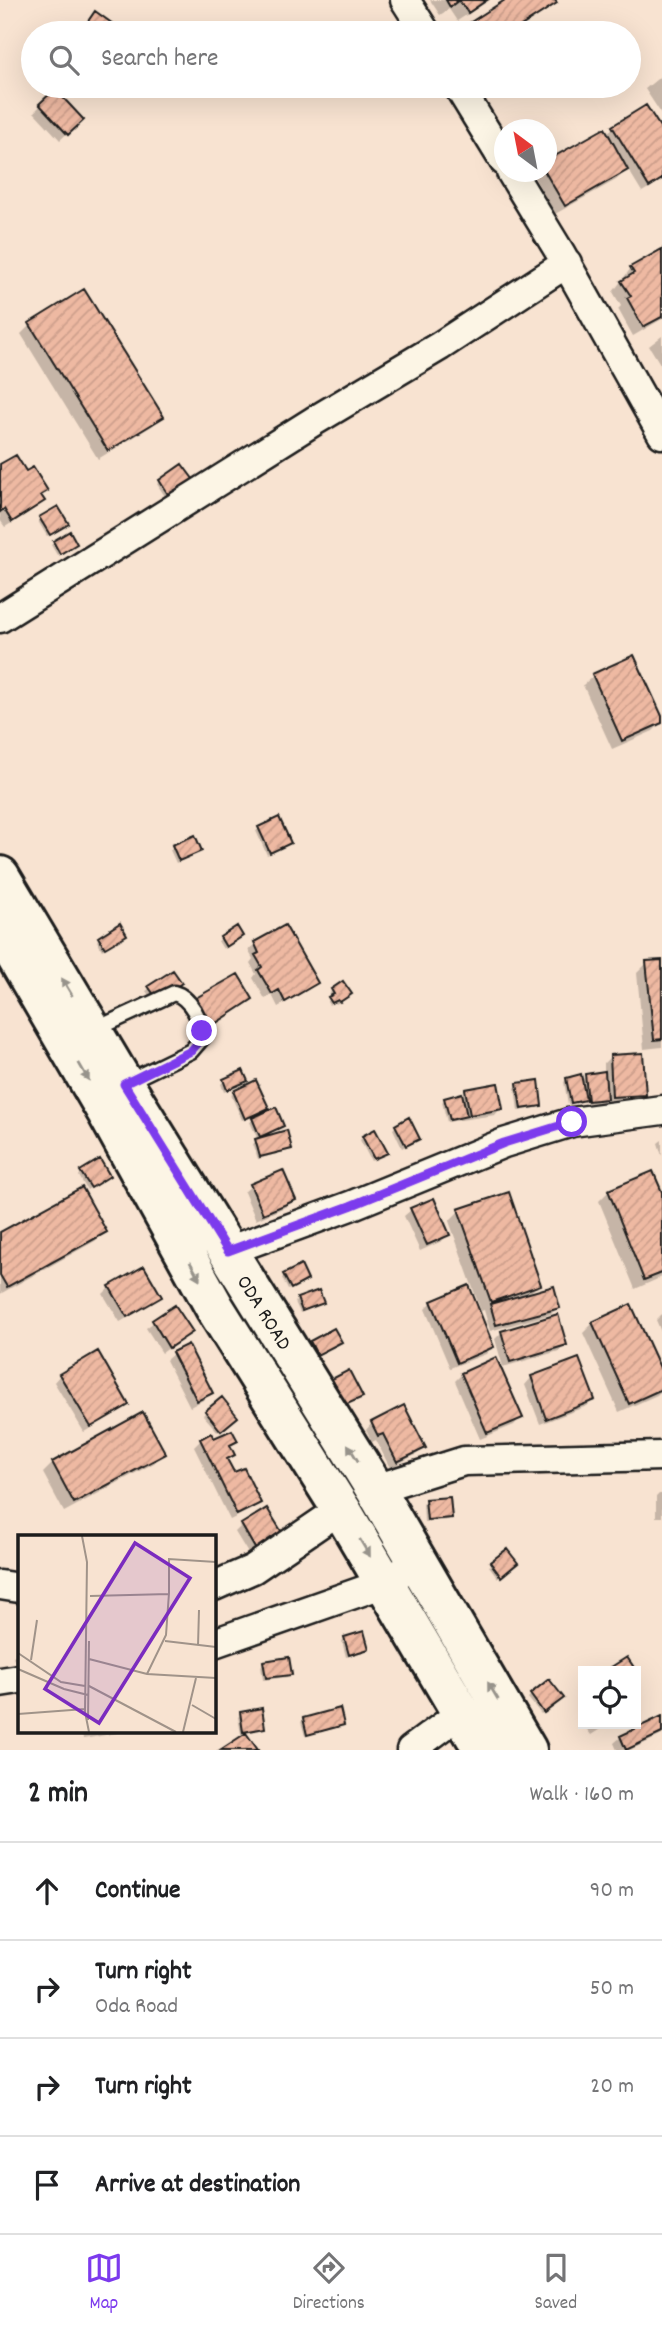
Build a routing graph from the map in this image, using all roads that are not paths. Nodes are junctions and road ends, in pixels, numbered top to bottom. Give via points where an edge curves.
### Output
1 (405, 0) edge
2 (418, 21) edge
3 (466, 98) edge
4 (494, 143) edge
5 (517, 182) edge
6 (566, 263) junction
7 (662, 434) edge
8 (0, 618) edge
9 (0, 876) edge
10 (0, 929) edge
11 (93, 1031) junction
12 (124, 1084) junction
13 (662, 1110) edge
14 (228, 1251) junction
15 (662, 1456) edge
16 (375, 1489) junction
17 (341, 1509) junction
18 (417, 1563) junction
19 (385, 1583) junction
20 (0, 1585) edge
21 (215, 1586) edge
22 (18, 1588) edge
23 (215, 1643) edge
24 (18, 1679) edge
25 (0, 1682) edge
26 (461, 1713) junction
27 (411, 1750) edge
28 (490, 1750) edge
29 (527, 1750) edge

1 - 2 street
3 - 4 street
5 - 6 street
6 - 7 street
6 - 8 street
11 -> 9 street, ODA ROAD
10 -> 17 street, ODA ROAD via 215,1308
11 - 12 street, ODA ROAD
11 - 12 lane via 174,993 182,996 196,1016 203,1037 198,1045
12 - 14 street, ODA ROAD
13 - 14 street via 572,1122 504,1143
16 -> 14 street, ODA ROAD
15 - 16 street via 464,1461
16 - 18 street, ODA ROAD
17 -> 19 street, ODA ROAD
17 - 21 street via 253,1569
18 - 19 street
29 -> 18 street, ODA ROAD
19 - 23 street
19 - 26 street, ODA ROAD
20 - 22 street
24 - 25 street
26 - 27 street
26 - 28 street, ODA ROAD

